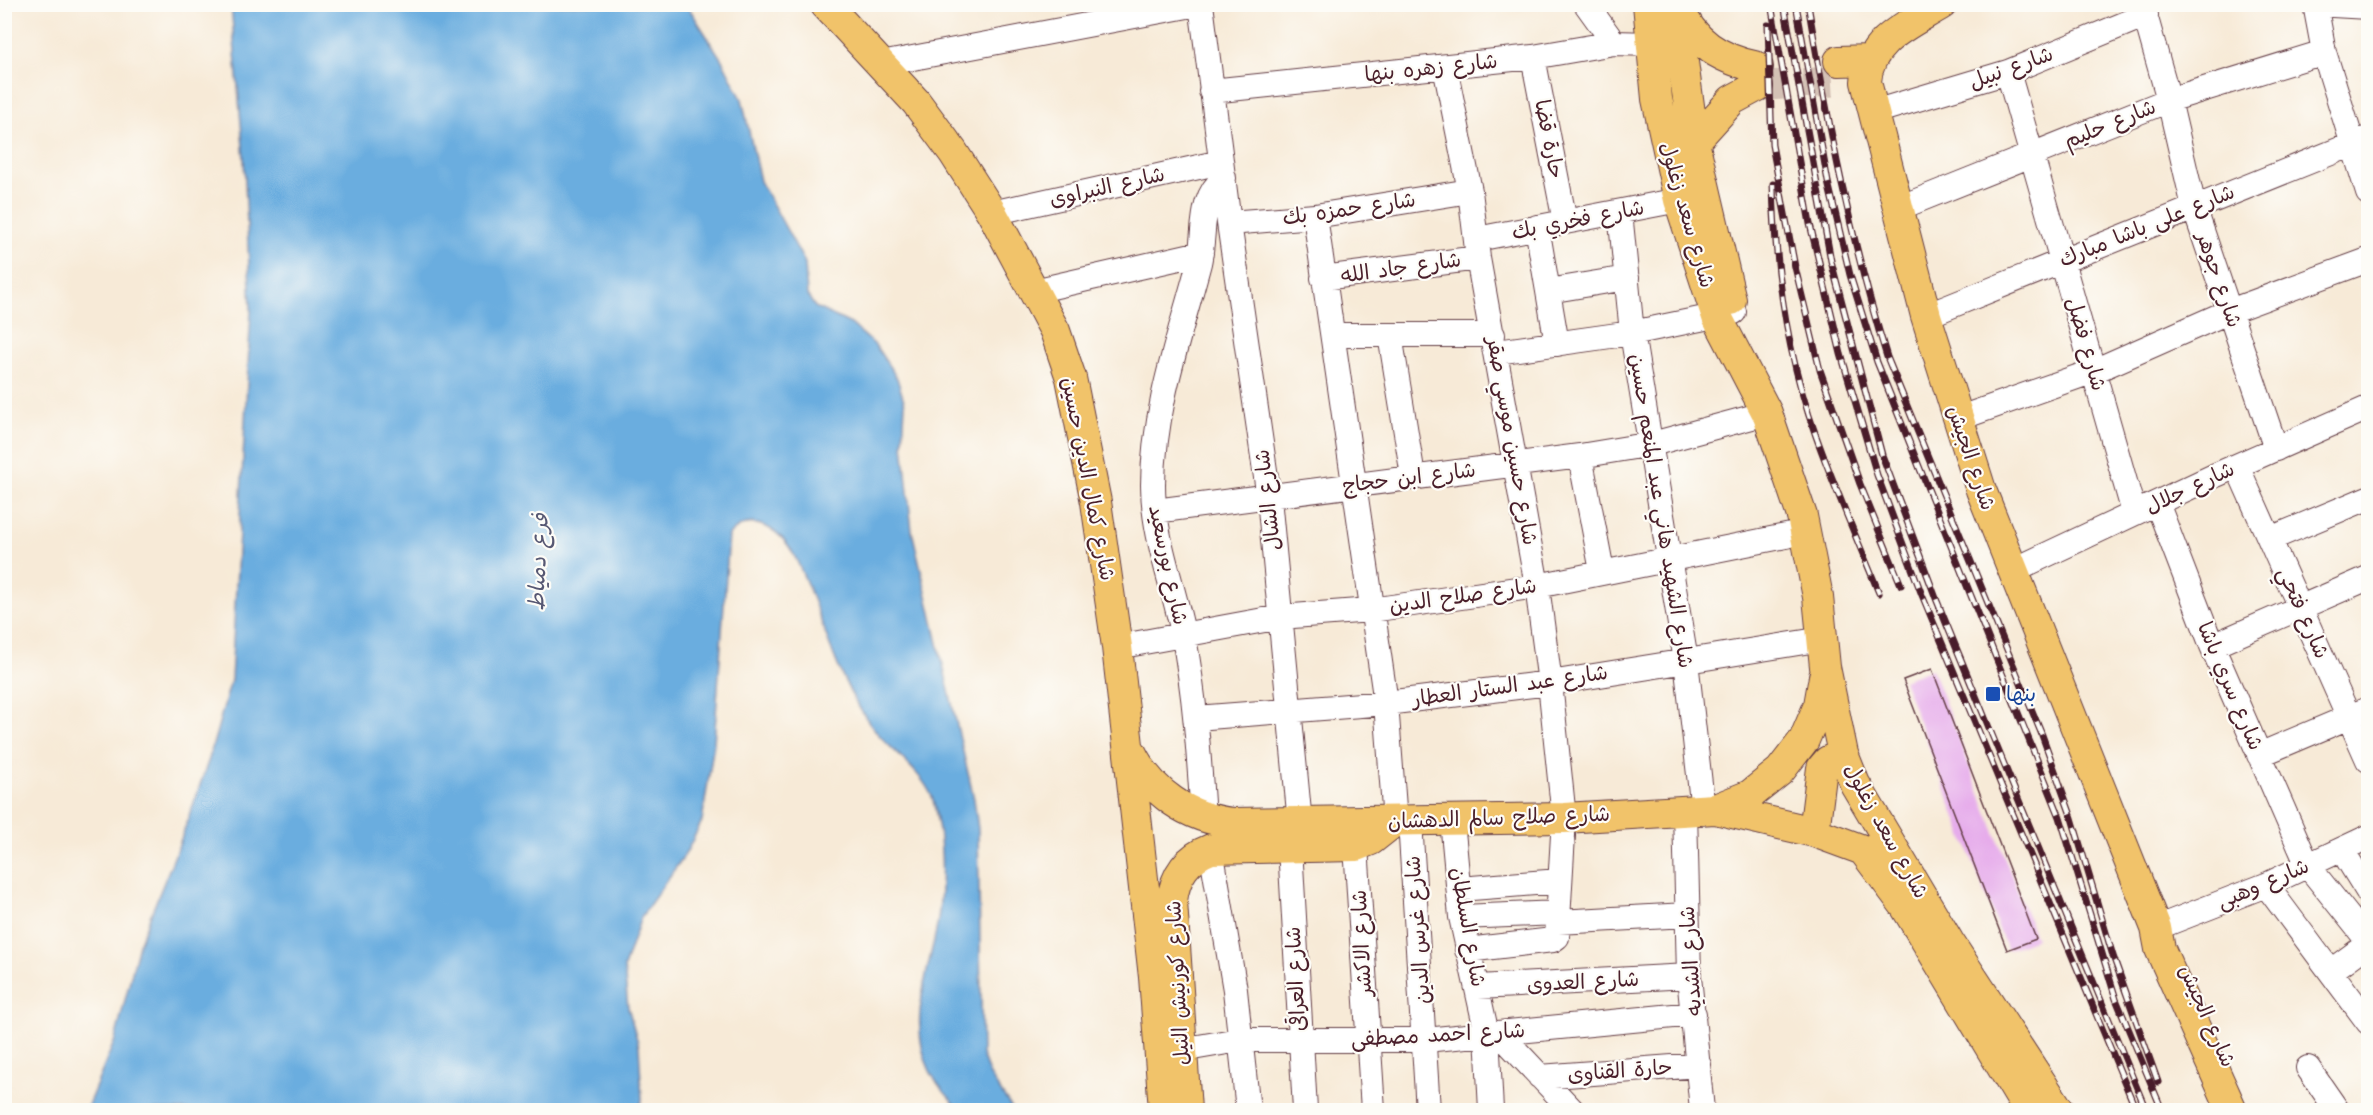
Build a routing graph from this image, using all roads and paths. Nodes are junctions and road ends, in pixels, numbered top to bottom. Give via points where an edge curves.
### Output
1 (825, 4) edge
2 (1199, 4) edge
3 (1586, 4) edge
4 (1648, 4) edge
5 (1677, 4) edge
6 (1942, 4) edge
7 (2315, 4) edge
8 (2368, 7) edge
9 (2144, 10) edge
10 (1614, 43) junction
11 (1651, 44) junction
12 (2324, 52) junction
13 (1533, 57) junction
14 (881, 64) junction
15 (1445, 67) junction
16 (2008, 72) junction
17 (1211, 91) junction
18 (2169, 100) junction
19 (1874, 112) junction
20 (2361, 140) edge
21 (1694, 141) junction
22 (2032, 155) junction
23 (1223, 170) junction
24 (1470, 191) junction
25 (2368, 193) edge
26 (1679, 200) junction
27 (2194, 207) junction
28 (1899, 208) junction
29 (1620, 212) junction
30 (992, 213) junction
31 (1315, 216) junction
32 (1229, 222) junction
33 (1565, 222) junction
34 (1537, 227) junction
35 (1478, 248) junction
36 (1201, 253) junction
37 (2062, 259) junction
38 (2368, 260) edge
39 (1323, 278) junction
40 (1627, 278) junction
41 (1034, 291) junction
42 (1548, 291) junction
43 (2230, 311) junction
44 (1726, 315) junction
45 (1926, 315) junction
46 (1632, 333) junction
47 (1333, 335) junction
48 (1390, 335) junction
49 (1495, 343) junction
50 (1557, 344) junction
51 (2094, 370) junction
52 (2368, 408) edge
53 (1767, 413) junction
54 (1957, 419) junction
55 (1652, 444) junction
56 (2276, 449) junction
57 (1580, 456) junction
58 (1515, 465) junction
59 (2237, 466) junction
60 (1413, 476) junction
61 (1356, 484) junction
62 (1269, 498) junction
63 (2368, 498) edge
64 (2157, 503) junction
65 (1155, 511) junction
66 (2134, 513) junction
67 (1806, 532) junction
68 (2270, 539) junction
69 (1670, 559) junction
70 (1602, 571) junction
71 (2012, 571) junction
72 (2368, 578) edge
73 (1537, 586) junction
74 (2301, 608) junction
75 (1371, 610) junction
76 (1280, 617) junction
77 (1183, 633) junction
78 (2212, 646) junction
79 (1117, 647) junction
80 (1824, 653) junction
81 (1686, 662) junction
82 (1550, 682) junction
83 (1386, 703) junction
84 (1290, 711) junction
85 (2359, 713) edge
86 (1196, 718) junction
87 (1127, 740) junction
88 (1843, 754) junction
89 (2259, 755) junction
90 (2368, 760) edge
91 (1701, 810) junction
92 (1203, 818) junction
93 (1564, 818) junction
94 (1452, 820) junction
95 (1403, 821) junction
96 (1814, 832) junction
97 (1295, 835) junction
98 (2368, 837) edge
99 (1356, 846) junction
100 (1211, 849) junction
101 (2342, 850) junction
102 (2308, 866) junction
103 (1560, 882) junction
104 (2266, 885) junction
105 (1459, 889) junction
106 (2368, 892) edge
107 (1687, 915) junction
108 (1461, 917) junction
109 (1558, 924) junction
110 (2156, 928) junction
111 (2368, 943) edge
112 (1467, 950) junction
113 (2331, 971) junction
114 (1689, 976) junction
115 (1478, 987) junction
116 (1694, 1014) junction
117 (2368, 1022) edge
118 (1494, 1034) junction
119 (1299, 1038) junction
120 (1239, 1040) junction
121 (1425, 1040) junction
122 (1368, 1041) junction
123 (1181, 1050) junction
124 (1699, 1065) junction
125 (2308, 1068) dead end
126 (1542, 1079) junction
127 (1164, 1110) edge
128 (1186, 1110) edge
129 (1248, 1110) edge
130 (1305, 1110) edge
131 (1373, 1110) edge
132 (1428, 1110) edge
133 (1491, 1110) edge
134 (1546, 1110) edge
135 (1572, 1110) edge
136 (1702, 1110) edge
137 (2028, 1110) edge
138 (2059, 1110) edge
139 (2232, 1110) edge
140 (2248, 1110) edge
141 (2337, 1110) edge

1 - 14 main road, شارع كمال الدين حسين
2 - 14 street
2 - 17 street, شارع الشال
3 - 10 street
4 - 11 main road, شارع سعد زغلول
5 - 21 main road, شارع سعد زغلول
5 - 21 main road via 1696,36 1714,52 1758,76
6 - 19 main road, شارع الجيش via 1885,40 1854,71
7 - 8 street
7 - 12 street
9 - 16 street, شارع نبيل
9 - 18 street, شارع جوهر
10 - 11 street, شارع زهره بنها
10 - 13 street, شارع زهره بنها
11 - 26 main road, شارع سعد زغلول via 1657,99
12 - 18 street, شارع حليم
12 - 20 street
13 - 15 street, شارع زهره بنها
13 - 33 street, حارة قضا
14 - 30 main road, شارع كمال الدين حسين via 933,125
15 - 17 street, شارع زهره بنها
15 - 24 street, شارع حسين موسي صقر
16 - 19 street, شارع نبيل
16 - 22 street, شارع فضل
17 - 23 street, شارع الشال
18 - 22 street, شارع حليم
18 - 27 street, شارع جوهر
19 - 28 main road, شارع الجيش
20 - 25 street
20 - 27 street, شارع على باشا مبارك
21 - 44 main road, شارع سعد زغلول
22 - 28 street, شارع حليم
22 - 37 street, شارع فضل
23 - 30 street, شارع النبراوى
23 - 32 street, شارع الشال
23 - 36 street, شارع بورسعيد via 1205,207
24 - 31 street, شارع حمزه بك
24 - 35 street, شارع حسين موسي صقر
26 - 29 street, شارع فخري بك
26 - 44 main road, شارع سعد زغلول
27 - 37 street, شارع على باشا مبارك
27 - 43 street, شارع جوهر
28 - 45 main road, شارع الجيش
29 - 33 street, شارع فخري بك
29 - 40 street, شارع الشهيد هاني عبد المنعم حسين
30 - 41 main road, شارع كمال الدين حسين
31 - 32 street, شارع حمزه بك
31 - 39 street, شارع غرس الدين
32 - 62 street, شارع الشال
33 - 34 street, شارع فخري بك
34 - 35 street, شارع فخري بك
34 - 42 street
35 - 39 street, شارع جاد الله
35 - 49 street, شارع حسين موسي صقر
36 - 41 street
36 - 65 street, شارع بورسعيد via 1162,402 1156,445
37 - 45 street, شارع على باشا مبارك
37 - 51 street, شارع فضل
38 - 43 street
39 - 47 street, شارع غرس الدين
40 - 42 street
40 - 46 street, شارع الشهيد هاني عبد المنعم حسين
41 - 79 main road, شارع كمال الدين حسين via 1055,331 1071,378 1094,491
42 - 50 street
43 - 51 street
43 - 56 street, شارع جوهر
44 - 46 street
44 - 53 main road, شارع سعد زغلول
45 - 54 main road, شارع الجيش
46 - 50 street
46 - 55 street, شارع الشهيد هاني عبد المنعم حسين
47 - 48 street
47 - 61 street, شارع غرس الدين
48 - 49 street
48 - 60 street
49 - 50 street
49 - 58 street, شارع حسين موسي صقر
51 - 54 street
51 - 66 street, شارع فضل
52 - 56 street, شارع جلال
53 - 55 street, شارع ابن حجاج
53 - 67 main road, شارع سعد زغلول
54 - 71 main road, شارع الجيش
55 - 57 street, شارع ابن حجاج
55 - 69 street, شارع الشهيد هاني عبد المنعم حسين
56 - 59 street, شارع جلال
57 - 58 street, شارع ابن حجاج
57 - 70 street
58 - 60 street, شارع ابن حجاج
58 - 73 street, شارع حسين موسي صقر
59 - 64 street, شارع جلال
59 - 68 street, شارع فتحي
60 - 61 street, شارع ابن حجاج
61 - 62 street, شارع ابن حجاج
61 - 75 street, شارع غرس الدين
62 - 65 street, شارع ابن حجاج
62 - 76 street, شارع الشال
63 - 68 street
64 - 66 street, شارع جلال
64 - 78 street, شارع سري باشا
65 - 77 street, شارع بورسعيد
66 - 71 street, شارع جلال
67 - 69 street, شارع صلاح الدين
67 - 80 main road, شارع سعد زغلول
68 - 74 street, شارع فتحي
69 - 70 street, شارع صلاح الدين
69 - 81 street, شارع الشهيد هاني عبد المنعم حسين
70 - 73 street, شارع صلاح الدين
71 - 110 main road, شارع الجيش
72 - 74 street
73 - 75 street, شارع صلاح الدين
73 - 82 street, شارع حسين موسي صقر
74 - 78 street
74 - 85 street, شارع فتحي
75 - 76 street, شارع صلاح الدين
75 - 83 street, شارع غرس الدين
76 - 77 street, شارع صلاح الدين
76 - 84 street, شارع الشال
77 - 79 street, شارع صلاح الدين
77 - 86 street, شارع بورسعيد
78 - 89 street, شارع سري باشا
79 - 87 main road, شارع كمال الدين حسين
80 - 81 street, شارع عبد الستار العطار
80 - 88 main road, شارع سعد زغلول
80 - 91 main road, شارع صلاح سالم الدهشان via 1819,705 1804,740 1780,771 1750,795
81 - 82 street, شارع عبد الستار العطار
81 - 91 street, شارع الشهيد هاني عبد المنعم حسين
82 - 83 street, شارع عبد الستار العطار
82 - 93 street, شارع حسين موسي صقر
83 - 84 street, شارع عبد الستار العطار
83 - 95 street, شارع غرس الدين
84 - 86 street, شارع عبد الستار العطار
84 - 97 street, شارع الشال
85 - 89 street
85 - 90 street, شارع فتحي
86 - 92 street, شارع بورسعيد
87 - 92 main road, شارع صلاح سالم الدهشان via 1140,767 1158,790
87 - 127 main road, شارع كورنيش النيل via 1154,977
88 - 96 main road via 1822,768
88 - 138 main road, شارع سعد زغلول via 1855,784 1949,942
89 - 102 street, شارع سري باشا
91 - 93 main road, شارع صلاح سالم الدهشان
91 - 96 main road, شارع سعد زغلول
91 - 107 street, شارع الشديه
92 - 97 main road, شارع صلاح سالم الدهشان via 1255,824
93 - 94 main road, شارع صلاح سالم الدهشان
93 - 103 street, شارع حسين موسي صقر
94 - 95 main road, شارع صلاح سالم الدهشان
94 - 105 street, شارع السلطان
95 - 97 main road, شارع صلاح سالم الدهشان
95 - 99 main road
95 - 121 street, شارع غرس الدين
96 - 137 main road, شارع سعد زغلول via 1858,847 1867,855 1905,906
97 - 99 main road
97 - 100 main road
97 - 119 street, شارع العراقى
98 - 101 street, شارع وهبى
99 - 122 street, شارع الاكشر
100 - 120 street via 1228,944
100 - 123 main road, شارع كورنيش النيل via 1183,868 1173,890
101 - 102 street, شارع وهبى
101 - 106 street
102 - 104 street, شارع وهبى
102 - 111 street, شارع سري باشا
103 - 105 street
103 - 109 street, شارع حسين موسي صقر
104 - 110 street, شارع وهبى
104 - 113 street
105 - 108 street, شارع السلطان
107 - 109 street
107 - 114 street, شارع الشديه
108 - 109 street
108 - 112 street, شارع السلطان
109 - 112 street via 1552,940
110 - 139 main road, شارع الجيش via 2160,949
110 - 140 main road, شارع الجيش via 2174,943
111 - 113 street
112 - 115 street, شارع السلطان
113 - 117 street
114 - 115 street, شارع العدوى
114 - 116 street, شارع الشديه
115 - 118 street, شارع السلطان
116 - 118 street, شارع احمد مصطفى
116 - 124 street, شارع الشديه
118 - 121 street, شارع احمد مصطفى
118 - 126 street
118 - 133 street, شارع السلطان
119 - 120 street, شارع احمد مصطفى
119 - 122 street, شارع احمد مصطفى
119 - 130 street, شارع العراقى
120 - 123 street, شارع احمد مصطفى
120 - 129 street
121 - 122 street, شارع احمد مصطفى
121 - 132 street, شارع غرس الدين
122 - 131 street, شارع الاكشر
123 - 128 main road, شارع كورنيش النيل
124 - 126 street, حارة القناوى
124 - 136 street, شارع الشديه
125 - 141 street
126 - 134 street
126 - 135 street

